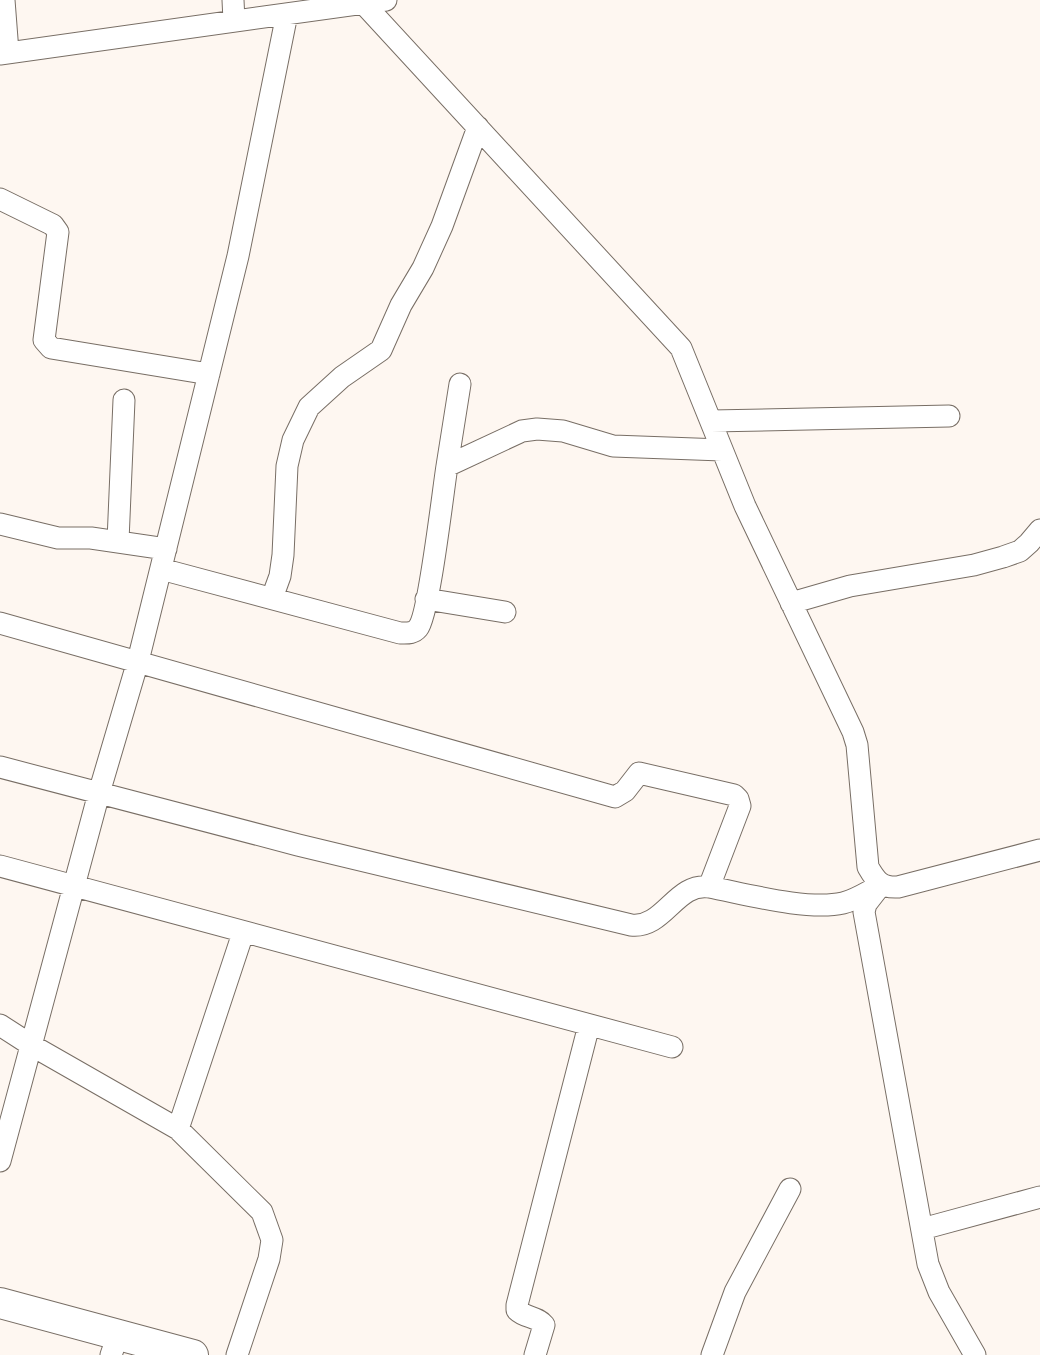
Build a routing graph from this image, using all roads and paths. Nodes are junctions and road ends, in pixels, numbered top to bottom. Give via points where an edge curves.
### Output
1 (4, 0) edge
2 (233, 0) edge
3 (386, 0) edge
4 (363, 2) edge
5 (287, 14) junction
6 (234, 21) junction
7 (4, 53) edge
8 (478, 127) junction
9 (0, 199) edge
10 (209, 374) junction
11 (459, 384) dead end
12 (124, 400) dead end
13 (950, 416) dead end
14 (711, 421) junction
15 (722, 450) junction
16 (447, 466) junction
17 (0, 524) edge
18 (1040, 530) edge
19 (118, 541) junction
20 (164, 559) junction
21 (272, 598) junction
22 (426, 599) junction
23 (791, 603) junction
24 (505, 612) dead end
25 (0, 622) edge
26 (138, 662) junction
27 (0, 767) edge
28 (99, 793) junction
29 (1040, 850) edge
30 (0, 866) edge
31 (881, 885) junction
32 (74, 886) junction
33 (710, 887) junction
34 (243, 933) junction
35 (0, 1025) edge
36 (589, 1025) junction
37 (31, 1045) junction
38 (672, 1047) dead end
39 (178, 1129) junction
40 (0, 1161) edge
41 (790, 1189) dead end
42 (1040, 1197) edge
43 (922, 1229) junction
44 (0, 1303) edge
45 (114, 1345) edge
46 (193, 1355) edge
47 (237, 1355) edge
48 (535, 1355) edge
49 (712, 1355) edge
50 (975, 1355) edge

1 - 7 street
2 - 6 street
3 - 4 street
4 - 5 street
4 - 8 street
5 - 6 street
5 - 10 street via 238,256
6 - 7 street
8 - 14 street via 681,348
8 - 21 street via 442,226 381,350 342,377 309,407 293,440 287,466 283,555
9 - 10 street via 54,225 58,232 46,345
10 - 20 street
11 - 16 street
12 - 19 street
13 - 14 street
14 - 15 street
15 - 16 street via 613,446 563,431 537,429 522,431
15 - 23 street
16 - 22 street
17 - 19 street via 58,538
18 - 23 street via 1024,547 1003,557 850,586
19 - 20 street
20 - 21 street
20 - 26 street
21 - 22 street via 400,633 411,633 417,628
22 - 24 street
23 - 31 street via 854,732 868,867
25 - 26 street
26 - 28 street
26 - 33 street via 615,797 639,773 734,795 740,806
27 - 28 street
28 - 32 street
28 - 33 street via 630,925 650,923 687,891
29 - 31 street via 898,887
30 - 32 street
31 - 33 street via 846,903 831,905 808,905
31 - 43 street via 864,912
32 - 34 street
32 - 37 street
34 - 36 street
34 - 39 street
35 - 37 street
36 - 38 street
36 - 48 street via 517,1305 520,1313 544,1325
37 - 39 street
37 - 40 street
39 - 47 street via 255,1203 272,1240
41 - 49 street via 735,1292
42 - 43 street
43 - 50 street via 933,1278
44 - 45 main road
45 - 46 main road

